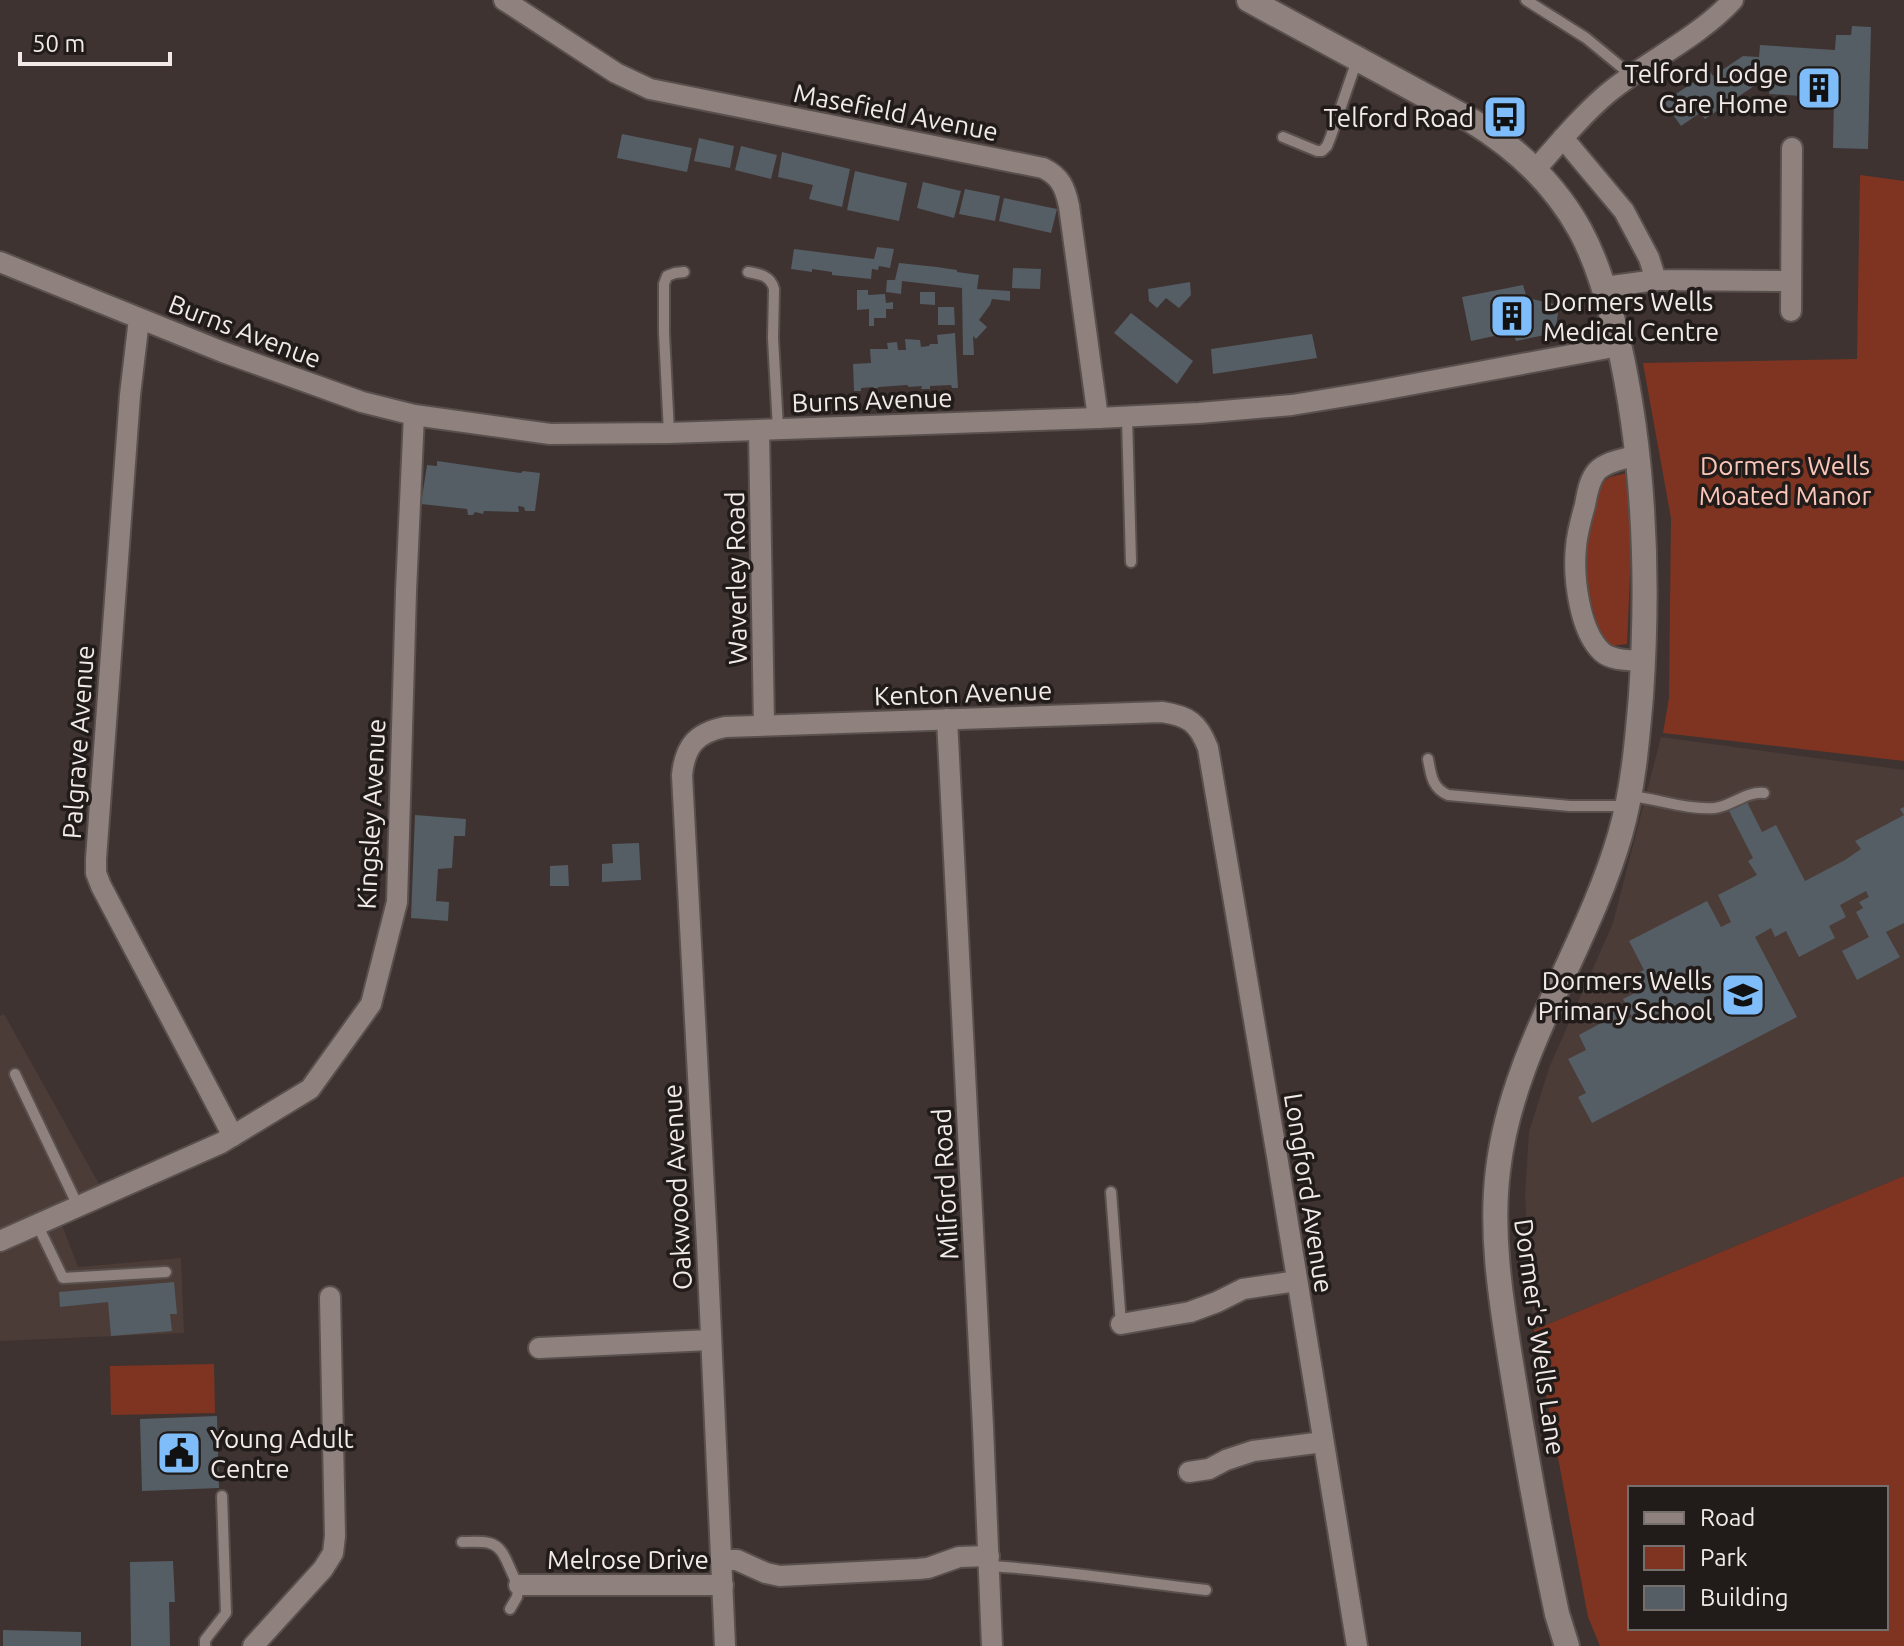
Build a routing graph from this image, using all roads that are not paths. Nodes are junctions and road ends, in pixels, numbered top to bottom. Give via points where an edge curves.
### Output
1 (504, 0) edge
2 (1249, 0) edge
3 (1526, 0) edge
4 (1733, 0) edge
5 (1357, 60) junction
6 (1631, 75) junction
7 (1283, 137) dead end
8 (1563, 138) junction
9 (1792, 148) dead end
10 (1535, 170) junction
11 (0, 262) edge
12 (684, 272) dead end
13 (748, 272) dead end
14 (1656, 280) junction
15 (1791, 281) junction
16 (1605, 287) junction
17 (1791, 311) dead end
18 (139, 319) junction
19 (1619, 346) junction
20 (414, 415) junction
21 (1127, 417) junction
22 (1098, 418) junction
23 (769, 430) junction
24 (669, 433) junction
25 (1637, 455) junction
26 (1131, 562) dead end
27 (1643, 661) junction
28 (947, 719) junction
29 (764, 725) junction
30 (704, 734) joint
31 (1208, 748) joint
32 (1428, 759) dead end
33 (1764, 793) dead end
34 (1628, 800) junction
35 (15, 1074) dead end
36 (233, 1136) junction
37 (1111, 1192) dead end
38 (78, 1206) junction
39 (37, 1224) junction
40 (0, 1241) edge
41 (166, 1272) dead end
42 (1297, 1281) junction
43 (330, 1297) dead end
44 (1121, 1324) joint
45 (710, 1340) junction
46 (539, 1348) dead end
47 (1323, 1442) junction
48 (1189, 1472) dead end
49 (222, 1496) dead end
50 (462, 1542) dead end
51 (721, 1560) junction
52 (989, 1561) junction
53 (519, 1585) junction
54 (723, 1585) junction
55 (1206, 1590) dead end
56 (510, 1609) dead end
57 (205, 1646) edge
58 (253, 1646) edge
59 (725, 1646) edge
60 (992, 1646) edge
61 (1357, 1646) edge
62 (1567, 1646) edge

1 - 22 street, Masefield Avenue via 616,73 650,89 1052,173 1063,184 1069,206
2 - 5 street, Dormer's Wells Lane
3 - 6 lane
4 - 6 street
5 - 7 lane via 1327,146 1317,151
5 - 10 street, Dormer's Wells Lane via 1489,132
6 - 8 street
8 - 10 street
8 - 14 street via 1624,211
9 - 15 street
10 - 16 street, Dormer's Wells Lane via 1578,226
11 - 18 street, Burns Avenue
12 - 24 lane via 667,276 664,284
13 - 23 lane via 762,274 774,289
14 - 15 street
14 - 16 street
15 - 17 street
16 - 19 street, Dormer's Wells Lane
18 - 20 street, Burns Avenue via 298,380
18 - 36 street, Palgrave Avenue via 96,873
19 - 21 street, Burns Avenue via 1292,405
19 - 25 street, Dormer's Wells Lane
20 - 24 street, Burns Avenue via 550,434
20 - 36 street, Kingsley Avenue via 397,902 371,1004 310,1089
21 - 22 street, Burns Avenue
21 - 26 lane
22 - 23 street, Burns Avenue
23 - 24 street, Burns Avenue
23 - 29 street, Waverley Road
25 - 27 street, Dormer's Wells Lane via 1644,528
25 - 27 street via 1602,467 1593,477 1575,565 1582,615 1592,640 1608,657
27 - 34 street, Dormer's Wells Lane
28 - 29 street, Kenton Avenue
28 - 31 street, Kenton Avenue via 1162,712 1191,720
28 - 52 street, Milford Road
29 - 30 street, Kenton Avenue
30 - 45 street, Oakwood Avenue via 686,754 682,775
31 - 42 street, Longford Avenue
32 - 34 lane via 1435,786 1448,795 1570,806
33 - 34 lane via 1716,808
34 - 62 street, Dormer's Wells Lane via 1598,898 1513,1100 1495,1201 1510,1354 1542,1539
35 - 38 lane
36 - 38 street, Kingsley Avenue
37 - 44 lane
38 - 39 street, Kingsley Avenue
39 - 40 street, Kingsley Avenue
39 - 41 lane via 63,1278
42 - 44 street via 1243,1289 1190,1312
42 - 47 street, Longford Avenue
43 - 58 street via 333,1553
45 - 46 street
45 - 51 street, Oakwood Avenue
47 - 48 street via 1253,1451
47 - 61 street, Longford Avenue
49 - 57 lane via 226,1613
50 - 53 lane, Melrose Drive via 497,1546
51 - 52 street via 737,1560 780,1576 918,1569 959,1557
51 - 54 street, Oakwood Avenue
52 - 55 lane
52 - 60 street, Milford Road
53 - 54 street, Melrose Drive
53 - 56 lane
54 - 59 street, Oakwood Avenue

